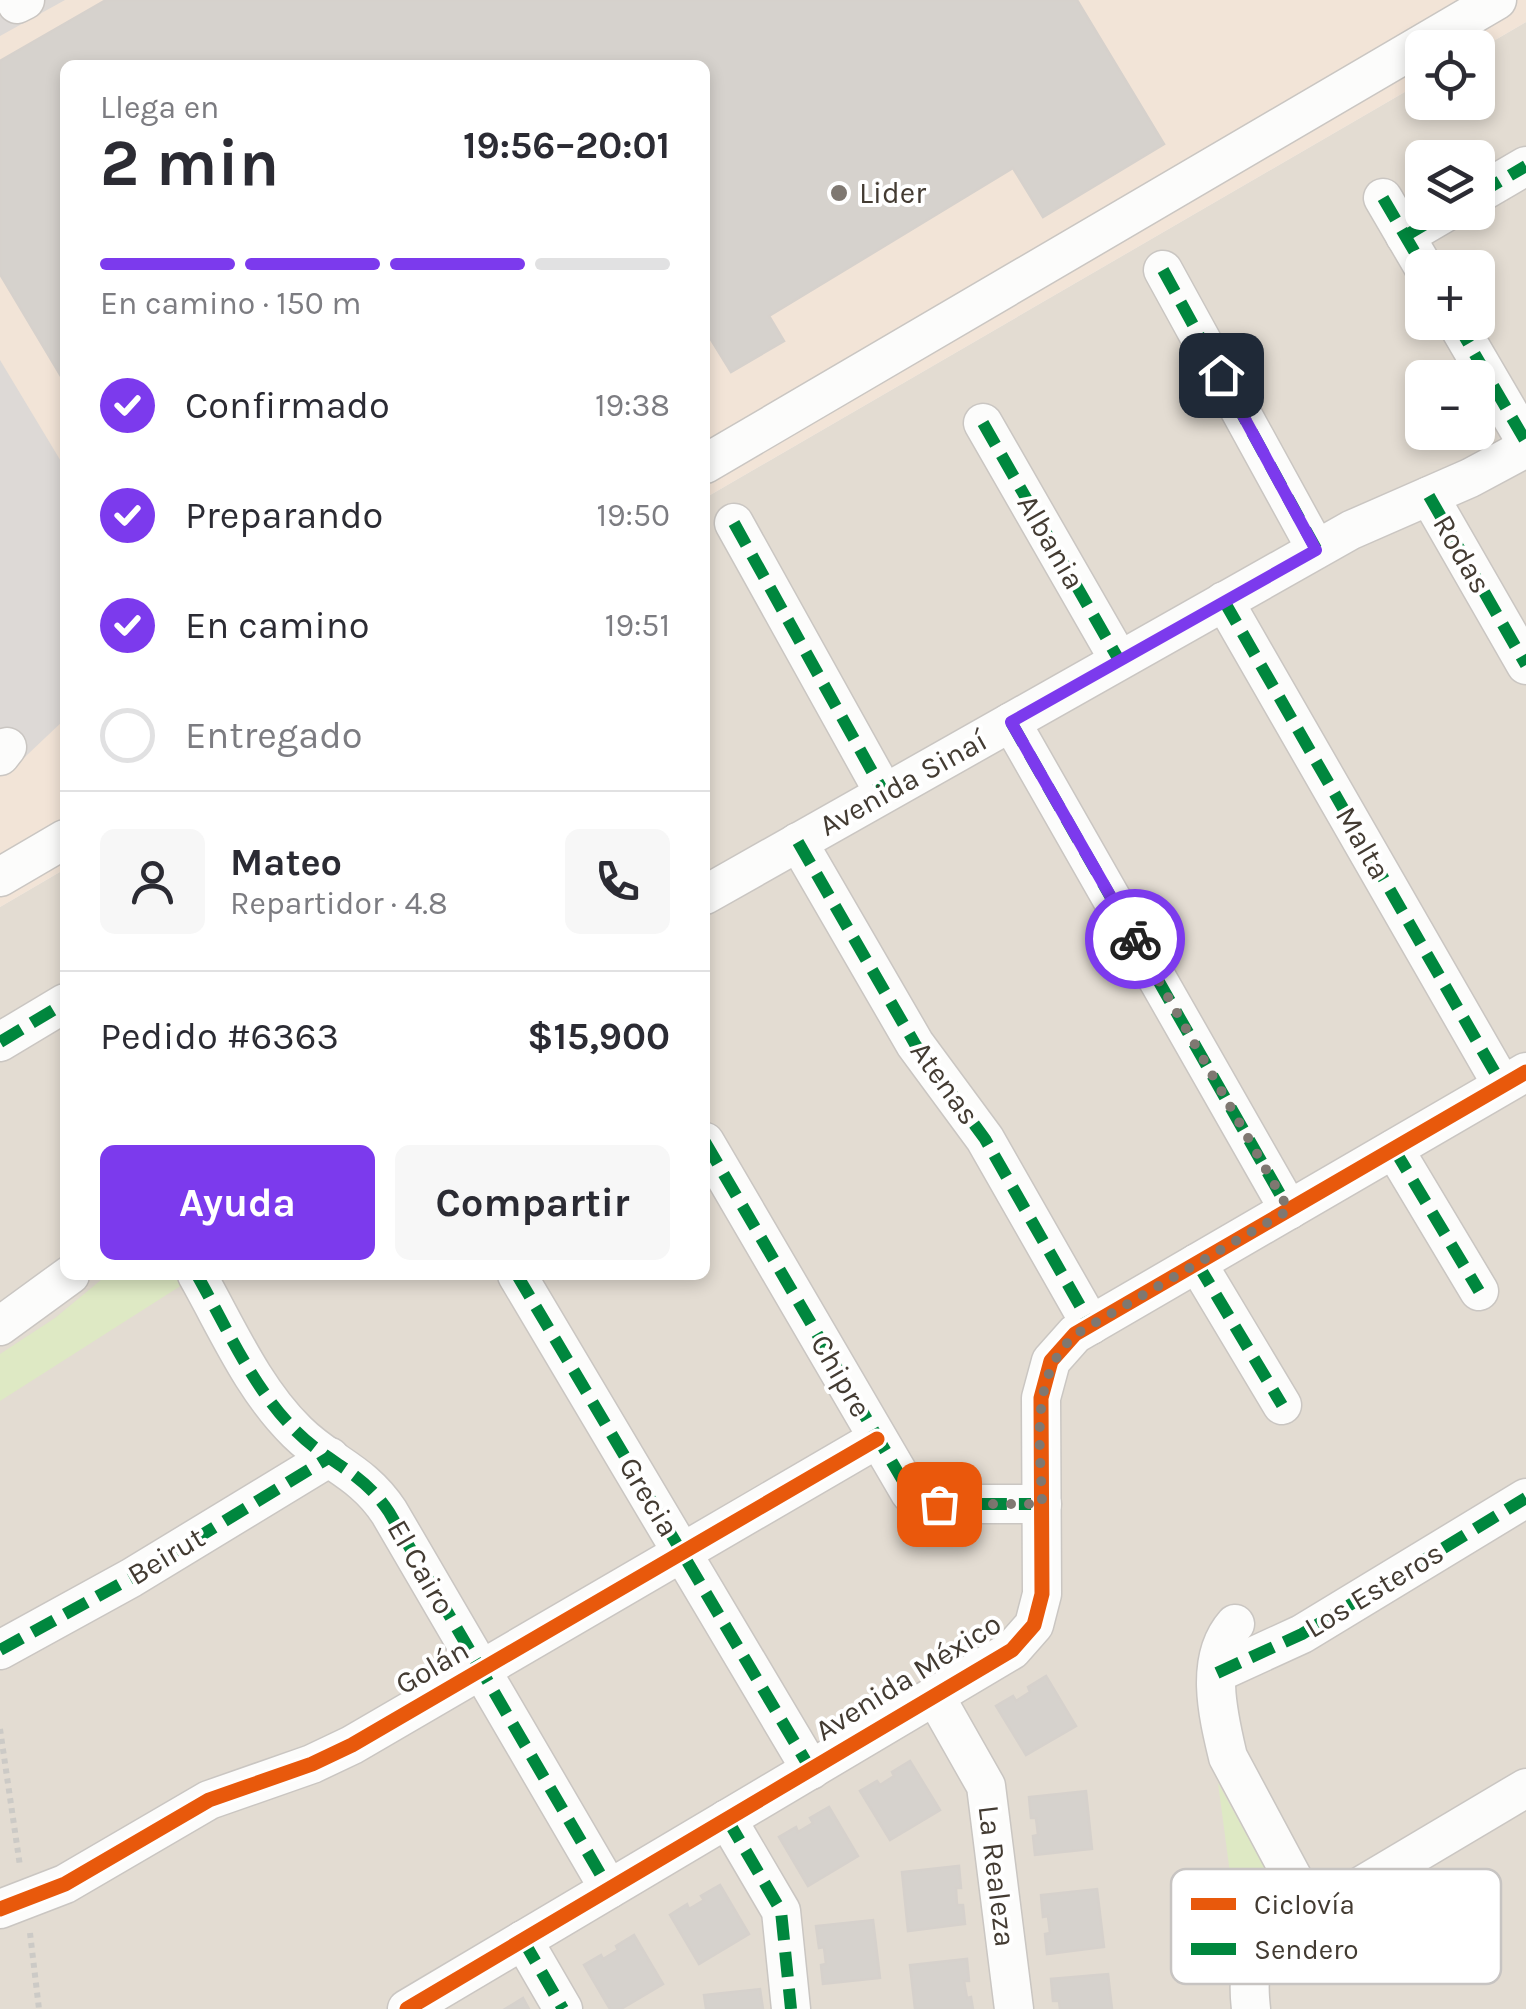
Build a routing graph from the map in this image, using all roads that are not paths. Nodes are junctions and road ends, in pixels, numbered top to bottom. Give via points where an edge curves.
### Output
1 (1497, 0) edge
2 (1526, 166) edge
3 (1495, 184) edge
4 (1383, 198) dead end
5 (1432, 230) edge
6 (1413, 250) edge
7 (1416, 250) edge
8 (1164, 270) dead end
9 (1466, 340) edge
10 (983, 423) dead end
11 (1526, 445) edge
12 (710, 461) edge
13 (1428, 496) junction
14 (734, 523) dead end
15 (1316, 550) junction
16 (1224, 601) junction
17 (1119, 660) junction
18 (1526, 666) edge
19 (1011, 722) junction
20 (0, 748) edge
21 (0, 756) edge
22 (884, 794) junction
23 (60, 842) edge
24 (798, 842) junction
25 (0, 877) edge
26 (710, 892) edge
27 (60, 1006) edge
28 (0, 1042) edge
29 (1514, 1078) edge
30 (1394, 1148) junction
31 (710, 1151) edge
32 (1289, 1210) junction
33 (1198, 1263) junction
34 (63, 1280) edge
35 (201, 1280) edge
36 (521, 1280) edge
37 (1479, 1291) dead end
38 (1091, 1325) junction
39 (0, 1326) edge
40 (1282, 1406) dead end
41 (878, 1440) junction
42 (330, 1457) junction
43 (1526, 1498) edge
44 (1042, 1504) junction
45 (682, 1553) junction
46 (1235, 1624) dead end
47 (0, 1650) edge
48 (481, 1670) junction
49 (1217, 1673) junction
50 (936, 1696) junction
51 (811, 1770) junction
52 (1526, 1788) edge
53 (727, 1819) junction
54 (1287, 1869) edge
55 (1388, 1869) edge
56 (609, 1890) junction
57 (0, 1909) edge
58 (523, 1940) junction
59 (1248, 1984) edge
60 (407, 2009) edge
61 (563, 2009) edge
62 (791, 2009) edge
63 (1014, 2009) edge
64 (1251, 2009) edge

1 - 12 street
2 - 3 street
4 - 6 street
5 - 7 street
8 - 15 street
9 - 11 street
10 - 17 street, Albania
11 - 13 street, Avenida Sinaí
13 - 15 street, Avenida Sinaí
13 - 18 street, Rodas
14 - 22 street
15 - 16 street, Avenida Sinaí
16 - 17 street, Avenida Sinaí
16 - 29 street, Malta
17 - 19 street, Avenida Sinaí
19 - 22 street, Avenida Sinaí
19 - 32 street
20 - 21 street via 7,746
22 - 24 street, Avenida Sinaí
23 - 25 street
24 - 26 street, Avenida Sinaí
24 - 38 street, Atenas via 916,1044 985,1139
27 - 28 street
29 - 30 street, Avenida México
30 - 32 street, Avenida México
30 - 37 street
31 - 41 street, Chipre
32 - 33 street, Avenida México
33 - 38 street, Avenida México
33 - 40 street
34 - 39 street
35 - 42 street, El Cairo via 265,1394
36 - 45 street, Grecia
38 - 44 street, Avenida México via 1062,1346 1044,1380
41 - 44 street, Chipre via 910,1493 928,1503
41 - 45 street, Golán
42 - 47 street, Beirut
42 - 48 street, El Cairo via 379,1497
43 - 49 street, Los Esteros via 1302,1634
44 - 50 street, Avenida México via 1042,1594 1034,1625 1012,1650
45 - 48 street, Golán
45 - 51 street, Grecia
46 - 49 street via 1220,1644
48 - 56 street, El Cairo
48 - 57 street, Golán via 352,1745 210,1800 66,1884
49 - 54 street via 1228,1757
50 - 51 street, Avenida México
50 - 63 street, La Realeza via 986,1786
51 - 53 street, Avenida México
52 - 55 street
53 - 56 street, Avenida México
53 - 62 street via 781,1911
56 - 58 street, Avenida México
58 - 60 street, Avenida México
58 - 61 street
59 - 64 street

